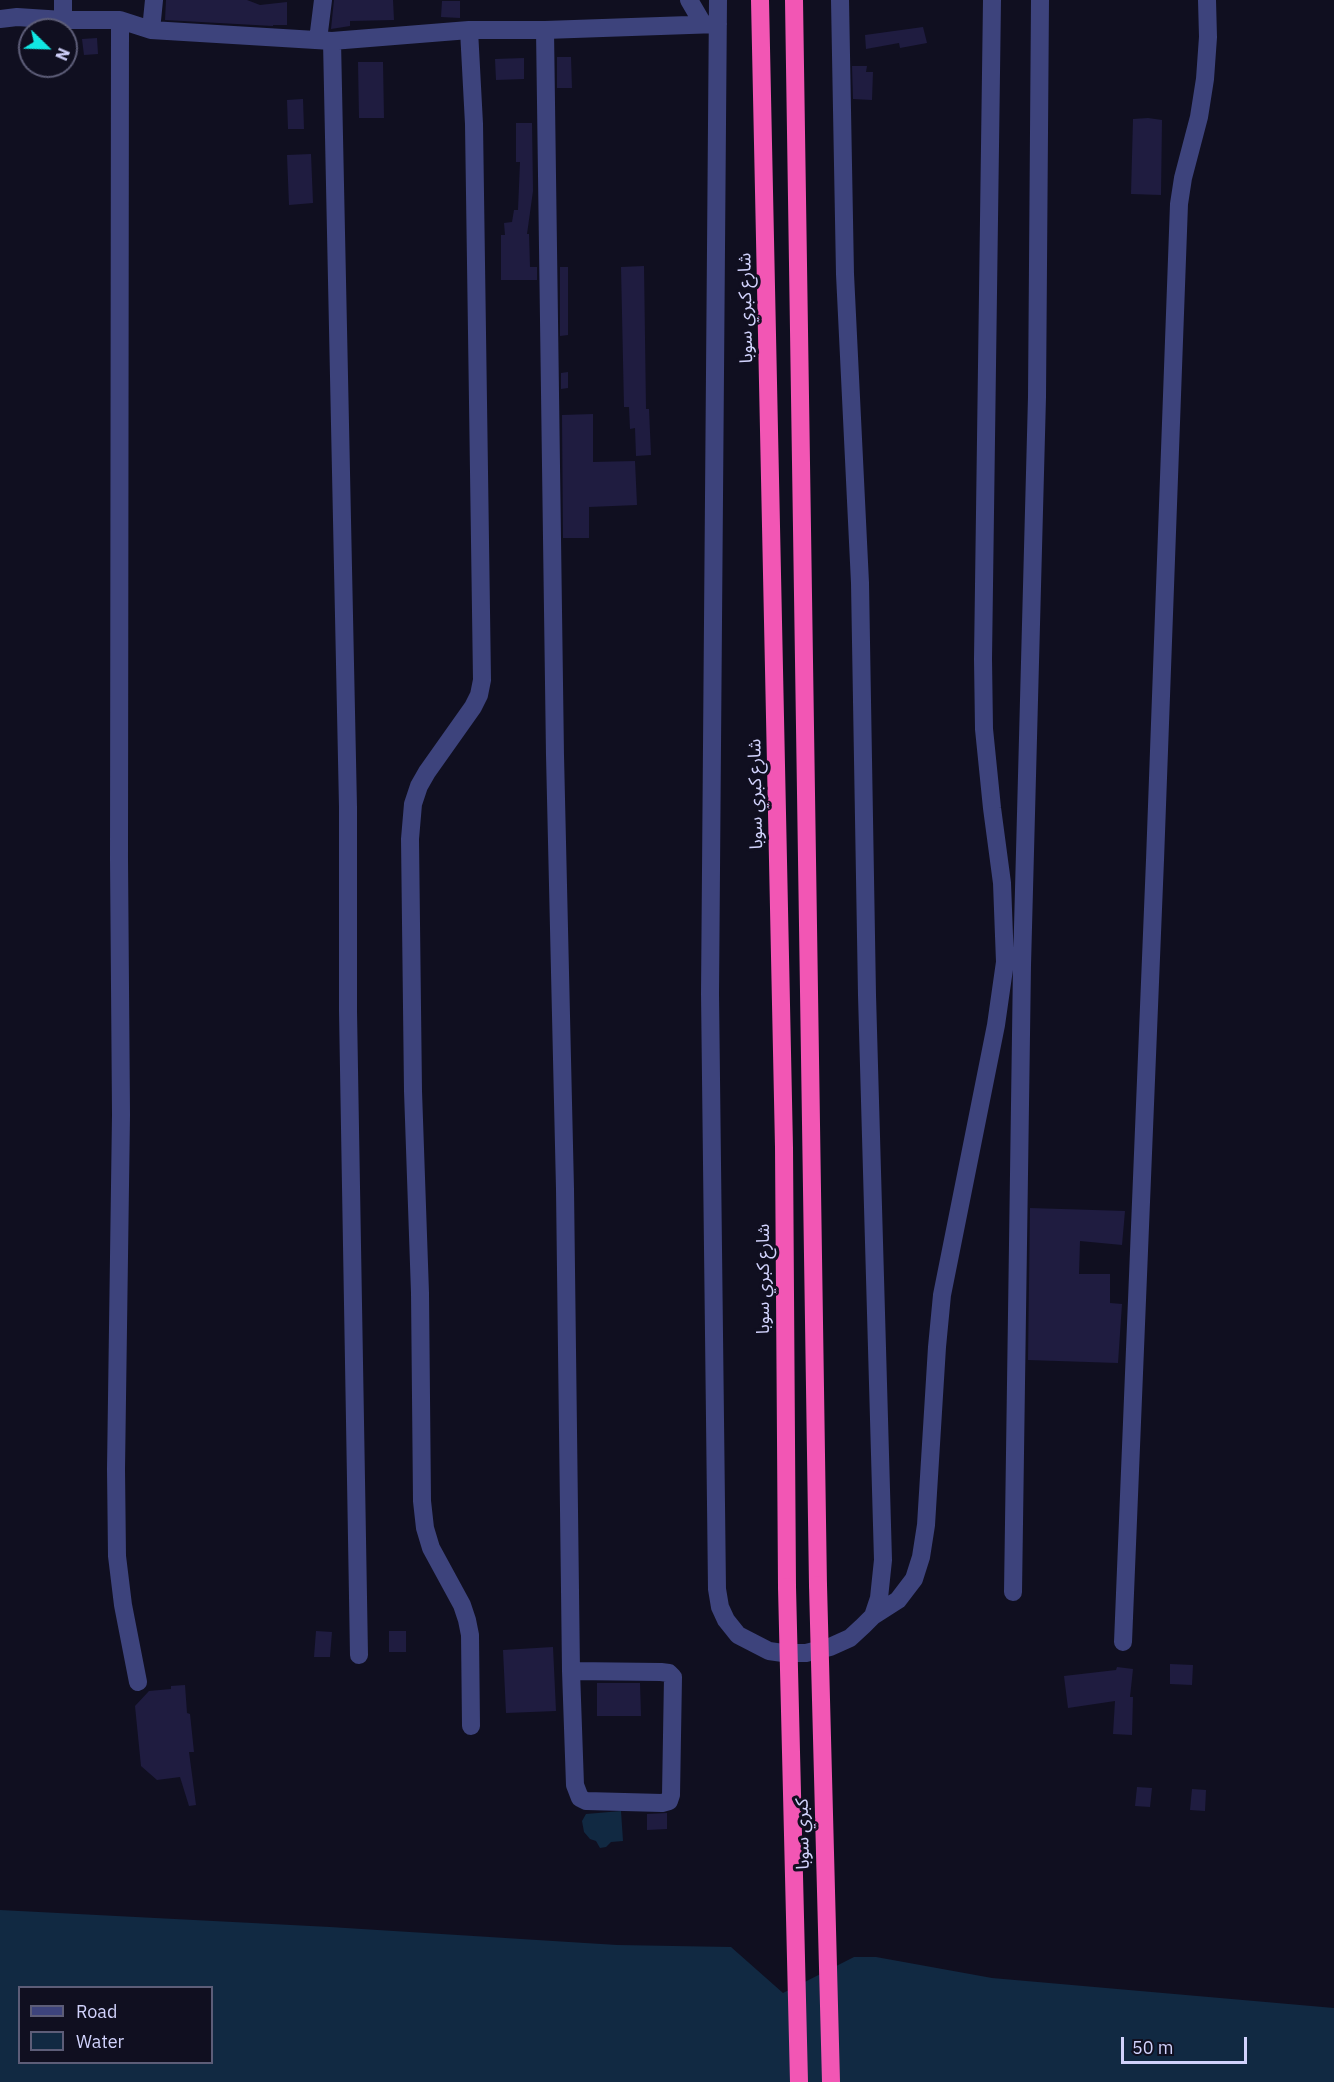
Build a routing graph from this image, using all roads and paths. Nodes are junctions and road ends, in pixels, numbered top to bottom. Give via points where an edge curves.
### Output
1 (63, 0) edge
2 (154, 0) edge
3 (323, 0) edge
4 (689, 0) edge
5 (718, 0) edge
6 (760, 0) edge
7 (794, 0) edge
8 (840, 0) edge
9 (992, 0) edge
10 (1040, 0) edge
11 (1207, 0) edge
12 (32, 18) edge
13 (63, 18) edge
14 (0, 19) edge
15 (78, 20) edge
16 (120, 20) junction
17 (711, 24) junction
18 (152, 30) junction
19 (469, 30) junction
20 (545, 30) junction
21 (325, 40) junction
22 (787, 1587) joint
23 (1013, 1592) dead end
24 (873, 1616) junction
25 (1123, 1642) dead end
26 (359, 1655) dead end
27 (572, 1671) junction
28 (138, 1682) dead end
29 (471, 1726) dead end
30 (799, 2082) edge
31 (831, 2082) edge

1 - 13 street
2 - 18 street
3 - 21 street
4 - 17 street
5 - 17 street
6 - 22 highway, شارع كبري سوبا via 783,1135
7 - 31 highway, كبري سوبا, bridge via 818,1585
8 - 24 street via 845,274 860,584 883,1560
9 - 24 street via 983,671 984,729 1002,883 1005,962 942,1295 921,1557 914,1579 898,1600
10 - 23 street via 1037,397 1022,965
11 - 25 street via 1208,37 1200,117 1179,204
12 - 14 street
15 - 16 street
16 - 18 street
16 - 28 street via 121,1115 116,1469 117,1556
17 - 20 street
17 - 24 street via 714,231 710,969 717,1589 726,1620 738,1635 769,1651 806,1653 830,1647 850,1638
18 - 21 street
19 - 20 street
19 - 21 street
19 - 29 street via 474,124 482,680 473,707 419,786 410,839 422,1500 431,1548 467,1620
20 - 27 street
21 - 26 street via 348,807
22 - 30 highway, كبري سوبا, bridge
27 - 27 street via 575,1785 580,1798 594,1802 669,1801 673,1677 669,1672

